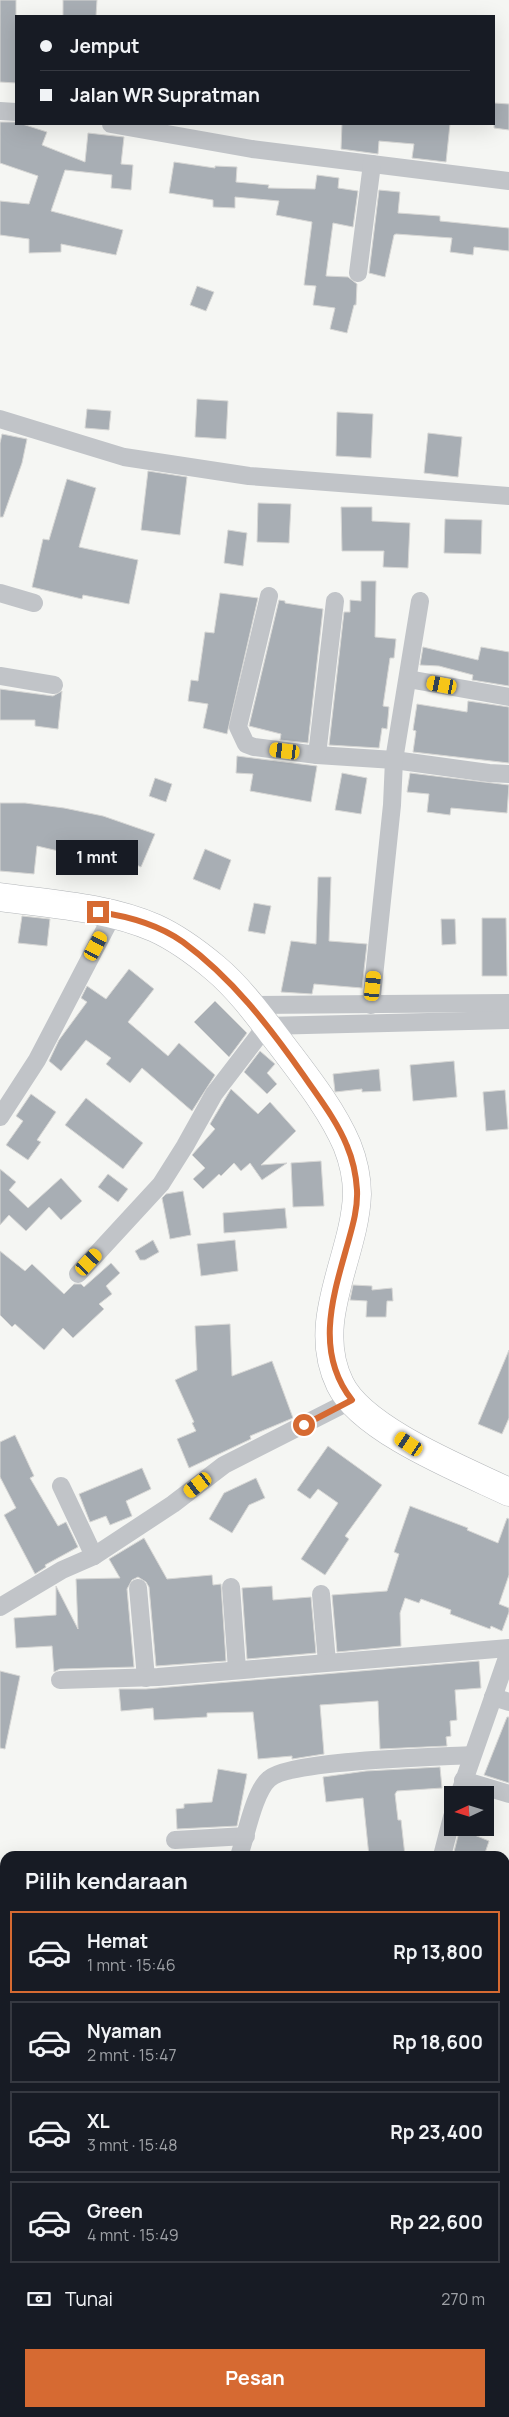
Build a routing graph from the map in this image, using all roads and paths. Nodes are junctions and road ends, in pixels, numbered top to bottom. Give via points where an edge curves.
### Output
1 (0, 111) edge
2 (15, 112) edge
3 (117, 125) edge
4 (372, 164) junction
5 (509, 180) edge
6 (358, 273) dead end
7 (0, 419) edge
8 (509, 496) edge
9 (0, 593) edge
10 (269, 596) dead end
11 (336, 601) dead end
12 (420, 601) dead end
13 (34, 603) dead end
14 (0, 676) edge
15 (408, 679) junction
16 (54, 685) dead end
17 (509, 697) edge
18 (317, 755) junction
19 (394, 760) junction
20 (509, 774) edge
21 (0, 897) edge
22 (113, 914) junction
23 (509, 1003) edge
24 (372, 1005) junction
25 (258, 1015) junction
26 (509, 1020) edge
27 (0, 1117) edge
28 (78, 1274) dead end
29 (352, 1400) junction
30 (61, 1486) dead end
31 (509, 1492) edge
32 (94, 1556) junction
33 (231, 1587) dead end
34 (138, 1588) dead end
35 (321, 1594) dead end
36 (0, 1607) edge
37 (509, 1648) edge
38 (509, 1652) edge
39 (328, 1662) junction
40 (238, 1669) junction
41 (146, 1678) junction
42 (60, 1680) dead end
43 (501, 1700) edge
44 (472, 1755) junction
45 (461, 1786) edge
46 (494, 1792) edge
47 (509, 1794) edge
48 (246, 1836) junction
49 (447, 1836) edge
50 (175, 1840) dead end
51 (241, 1851) edge
52 (443, 1851) edge

1 - 2 street
3 - 4 street via 252,149
4 - 5 street
4 - 6 street
7 - 8 street via 124,457 249,476
9 - 13 street
10 - 18 street via 238,727 246,744 254,747
11 - 18 street
12 - 15 street
14 - 16 street
15 - 17 street
15 - 19 street
18 - 19 street
19 - 20 street
19 - 24 street
21 - 22 highway
22 - 25 highway via 135,920 181,941 216,969
22 - 27 street via 37,1060
23 - 24 street
24 - 25 street
25 - 26 street
25 - 28 street via 185,1146 160,1184
25 - 29 highway via 332,1118 347,1146 354,1169 357,1193 354,1220 336,1285 329,1342 332,1365 340,1386
29 - 31 highway via 409,1444
29 - 32 street via 224,1466
30 - 32 street
32 - 36 street via 62,1570
33 - 40 street
34 - 41 street
35 - 39 street
37 - 39 street
38 - 43 street
39 - 40 street
40 - 41 street
41 - 42 street
43 - 44 street
44 - 45 street
44 - 48 street via 328,1764 275,1774 262,1787
46 - 47 street
48 - 50 street
48 - 51 street
49 - 52 street

